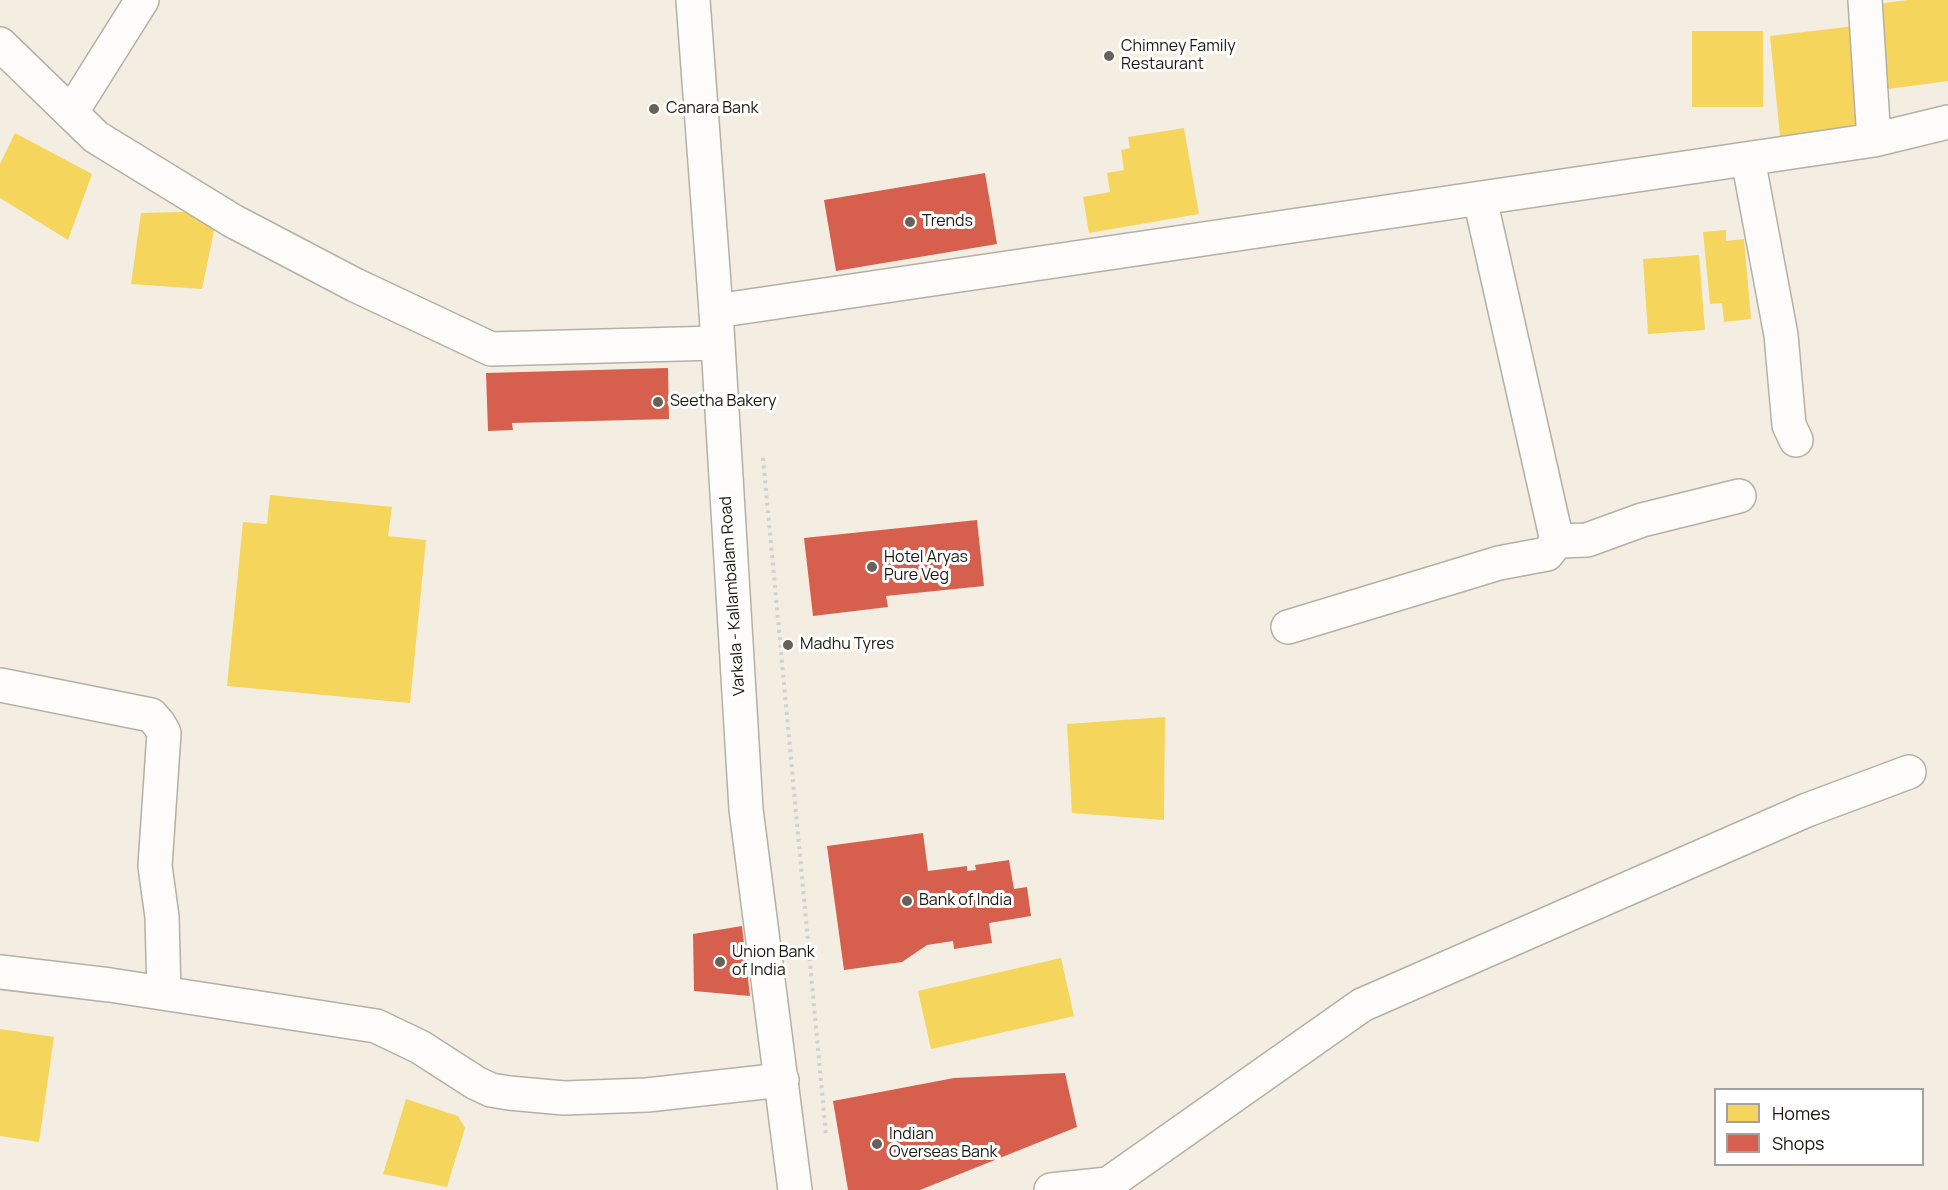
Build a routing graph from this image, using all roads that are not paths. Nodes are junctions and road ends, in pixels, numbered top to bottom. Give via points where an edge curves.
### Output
1 (142, 0) edge
2 (693, 0) edge
3 (1865, 0) edge
4 (0, 44) edge
5 (71, 113) junction
6 (1948, 122) edge
7 (1874, 140) junction
8 (1748, 159) junction
9 (1480, 199) junction
10 (717, 327) junction
11 (1796, 440) dead end
12 (1739, 496) dead end
13 (1557, 541) junction
14 (1288, 627) dead end
15 (0, 685) edge
16 (1909, 772) dead end
17 (0, 972) edge
18 (164, 993) junction
19 (782, 1080) junction
20 (795, 1190) edge
21 (1051, 1190) edge

1 - 5 street
2 - 10 street, Varkala - Kallambalam Road
3 - 7 street
4 - 5 street
5 - 10 street via 96,137 233,221 355,285 491,349
6 - 7 street
7 - 8 street
8 - 9 street
8 - 11 street via 1781,335 1789,424
9 - 10 street
9 - 13 street
10 - 19 street, Varkala - Kallambalam Road via 746,809
12 - 13 street via 1642,520 1587,540
13 - 14 street via 1547,554 1499,563
15 - 18 street via 151,715 164,733 155,866 162,917
16 - 21 street via 1807,810 1362,1005 1108,1184
17 - 18 street
18 - 19 street via 376,1026 420,1047 476,1083 509,1093 564,1098 647,1095
19 - 20 street, Varkala - Kallambalam Road

